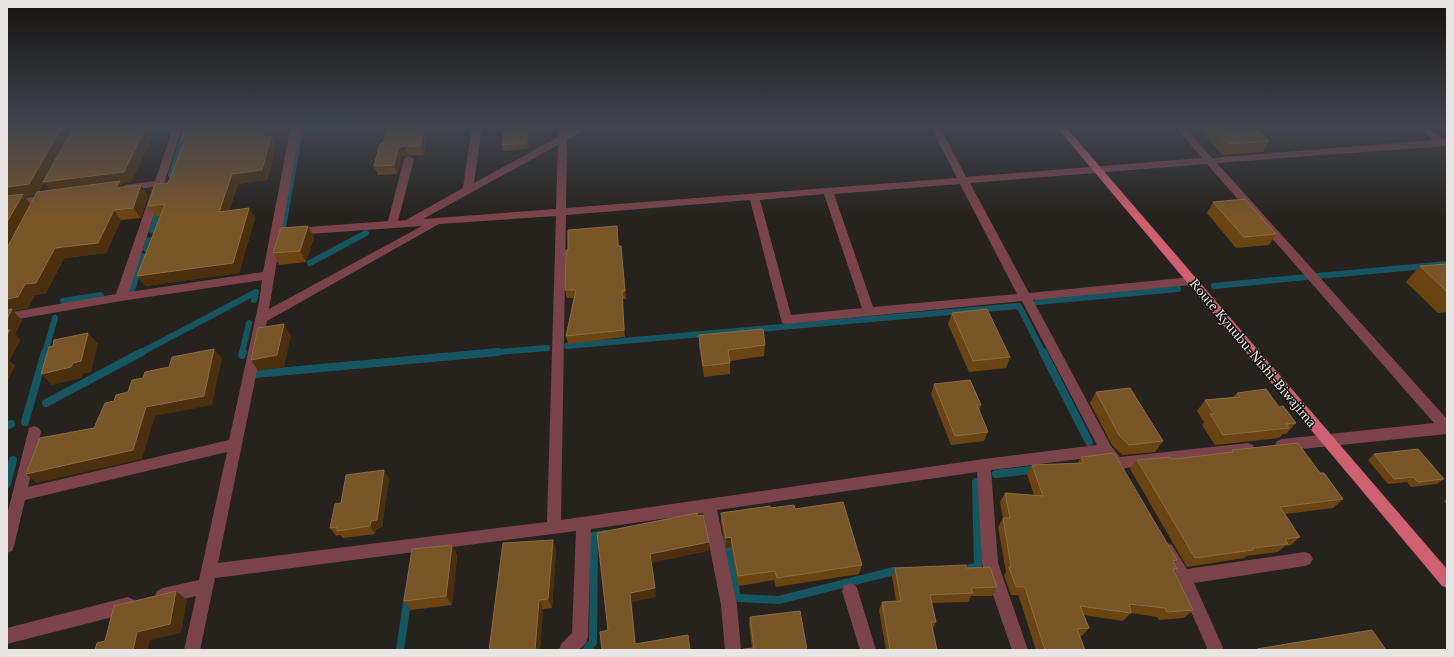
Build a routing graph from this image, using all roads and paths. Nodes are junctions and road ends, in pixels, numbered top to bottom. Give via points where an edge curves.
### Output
1 (169, 156) edge
2 (290, 156) edge
3 (473, 156) edge
4 (532, 156) edge
5 (563, 156) edge
6 (949, 156) edge
7 (1085, 156) edge
8 (1205, 156) edge
9 (1284, 156) edge
10 (409, 159) dead end
11 (1210, 161) junction
12 (1097, 170) junction
13 (962, 181) junction
14 (160, 184) junction
15 (49, 185) edge
16 (112, 190) edge
17 (468, 190) junction
18 (828, 191) junction
19 (57, 197) edge
20 (754, 197) junction
21 (42, 199) junction
22 (7, 203) edge
23 (561, 212) junction
24 (34, 213) edge
25 (438, 221) junction
26 (392, 224) junction
27 (406, 224) junction
28 (276, 233) junction
29 (268, 275) junction
30 (1191, 281) junction
31 (121, 297) junction
32 (1025, 297) junction
33 (869, 312) junction
34 (7, 317) edge
35 (261, 319) junction
36 (1447, 428) edge
37 (34, 432) dead end
38 (1326, 440) junction
39 (234, 445) junction
40 (1106, 450) junction
41 (1118, 463) junction
42 (984, 465) junction
43 (1125, 476) edge
44 (19, 495) junction
45 (708, 505) junction
46 (584, 524) junction
47 (554, 528) junction
48 (1160, 537) edge
49 (7, 546) edge
50 (1305, 559) dead end
51 (1183, 577) junction
52 (206, 579) junction
53 (1447, 581) edge
54 (850, 592) dead end
55 (7, 636) edge
56 (192, 650) edge
57 (567, 650) edge
58 (733, 650) edge
59 (868, 650) edge
60 (1020, 650) edge
61 (1216, 650) edge

1 - 14 street
2 - 28 street
3 - 17 street
4 - 17 street
5 - 23 street
6 - 13 street
7 - 12 main road, Route Kyuubu-Nishi-Biwajima
8 - 11 street
9 - 11 street
10 - 26 street
11 - 12 street
11 - 36 street
12 - 13 street
12 - 30 main road, Route Kyuubu-Nishi-Biwajima
13 - 18 street
13 - 32 street
14 - 16 street
14 - 31 street
15 - 21 street
17 - 27 street
18 - 20 street
18 - 33 street
19 - 21 street
20 - 23 street
20 - 33 street via 786,320
21 - 22 street
21 - 24 street
23 - 25 street
23 - 47 street
25 - 27 street
25 - 35 street
26 - 27 street
26 - 28 street
28 - 29 street
29 - 31 street
29 - 35 street
30 - 32 street
30 - 38 main road, Route Kyuubu-Nishi-Biwajima
31 - 34 street
32 - 33 street
32 - 40 street
35 - 39 street
36 - 38 street
37 - 44 street
38 - 41 street
38 - 53 main road, Route Kyuubu-Nishi-Biwajima
39 - 44 street
39 - 52 street
40 - 41 street
40 - 42 street
41 - 43 street
42 - 45 street
42 - 60 street via 990,563
44 - 49 street
45 - 46 street
45 - 58 street via 729,605
46 - 47 street
46 - 57 street via 580,636
47 - 52 street
48 - 51 street
50 - 51 street
51 - 61 street
52 - 55 street via 148,600
52 - 56 street
54 - 59 street

